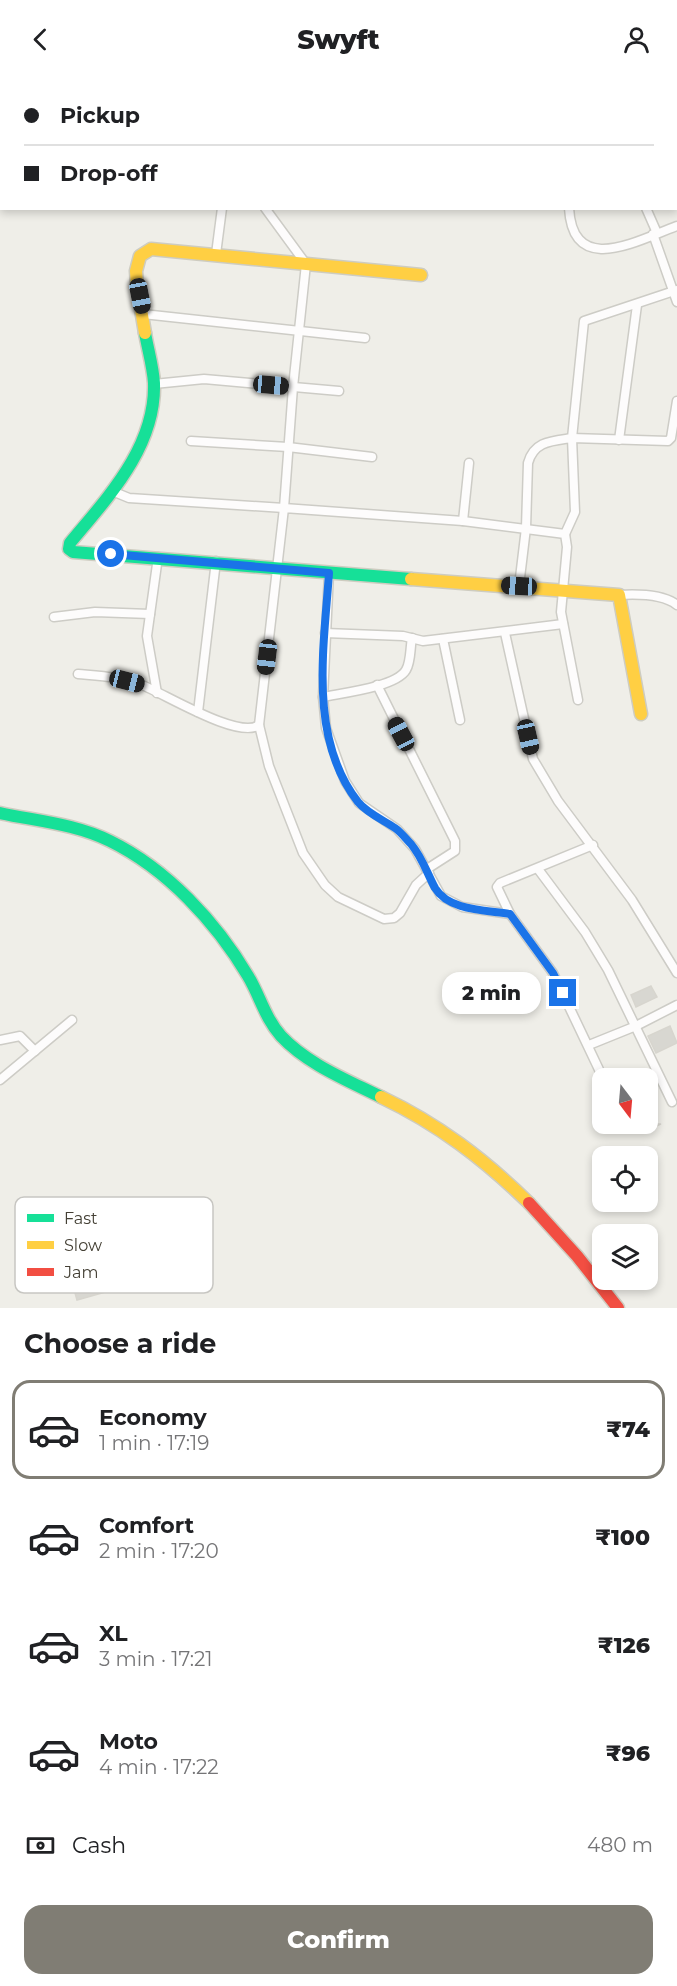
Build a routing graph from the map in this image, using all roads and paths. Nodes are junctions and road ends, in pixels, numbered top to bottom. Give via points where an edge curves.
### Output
1 (222, 210) edge
2 (266, 210) edge
3 (569, 210) edge
4 (647, 210) edge
5 (677, 226) edge
6 (655, 234) junction
7 (216, 254) junction
8 (306, 264) junction
9 (421, 275) dead end
10 (675, 291) edge
11 (677, 302) edge
12 (637, 305) junction
13 (143, 314) junction
14 (301, 330) junction
15 (365, 338) dead end
16 (154, 384) junction
17 (293, 387) junction
18 (339, 391) dead end
19 (677, 401) edge
20 (572, 438) junction
21 (619, 440) junction
22 (191, 441) dead end
23 (288, 447) junction
24 (372, 457) dead end
25 (469, 463) dead end
26 (112, 491) junction
27 (284, 508) junction
28 (463, 521) junction
29 (526, 528) junction
30 (565, 534) junction
31 (158, 557) junction
32 (216, 561) junction
33 (278, 567) junction
34 (329, 573) junction
35 (519, 586) junction
36 (561, 589) junction
37 (619, 595) junction
38 (677, 605) edge
39 (150, 614) junction
40 (54, 617) dead end
41 (563, 624) junction
42 (325, 633) junction
43 (505, 633) junction
44 (412, 638) junction
45 (443, 639) junction
46 (78, 674) dead end
47 (377, 685) junction
48 (158, 693) junction
49 (323, 697) junction
50 (578, 700) dead end
51 (198, 712) junction
52 (641, 714) dead end
53 (460, 720) dead end
54 (259, 725) junction
55 (0, 813) edge
56 (593, 845) junction
57 (538, 869) junction
58 (428, 871) junction
59 (510, 914) junction
60 (677, 974) edge
61 (677, 1005) edge
62 (72, 1020) dead end
63 (636, 1026) junction
64 (0, 1040) edge
65 (589, 1045) junction
66 (35, 1050) junction
67 (599, 1068) edge
68 (0, 1080) edge
69 (672, 1102) dead end
70 (618, 1308) edge

1 - 7 street
2 - 8 street
3 - 6 street via 574,236 594,249 614,249
4 - 6 street
5 - 6 street
6 - 10 street
7 - 8 street
7 - 13 street via 151,249 142,253 136,277
8 - 9 street
8 - 14 street
10 - 11 street
10 - 12 street
12 - 20 street via 584,321
12 - 21 street
13 - 14 street
13 - 16 street
14 - 15 street
14 - 17 street
16 - 17 street via 189,379
16 - 26 street via 140,447
17 - 18 street
17 - 23 street
19 - 21 street via 668,441
20 - 21 street
20 - 29 street via 537,446 531,453 525,480
20 - 30 street via 575,512
22 - 23 street
23 - 24 street
23 - 27 street
25 - 28 street
26 - 27 street via 129,498
26 - 31 street via 69,549
27 - 28 street
27 - 33 street
28 - 29 street
29 - 30 street
29 - 35 street
30 - 36 street
31 - 32 street
31 - 39 street
32 - 33 street
32 - 51 street
33 - 34 street
33 - 54 street
34 - 35 street
34 - 42 street
35 - 36 street
36 - 37 street
36 - 41 street
37 - 38 street via 669,600
37 - 52 street
39 - 40 street via 95,612
39 - 48 street via 148,644
41 - 43 street
41 - 50 street
42 - 44 street
42 - 49 street
43 - 45 street
43 - 56 street via 533,759 558,801
44 - 45 street
44 - 47 street via 407,669 390,682
45 - 53 street
46 - 48 street via 112,677
47 - 49 street
47 - 58 street via 455,841 455,851
48 - 51 street
49 - 58 street via 333,752 359,803 398,829
51 - 54 street via 243,729
54 - 58 street via 269,766 303,853 338,897 390,919 400,913
55 - 70 street via 45,821 109,841 174,885 247,974 267,1019 280,1036 336,1075 396,1103 462,1143 498,1173 559,1235
56 - 57 street
56 - 60 street
57 - 59 street via 500,883 500,894
57 - 63 street via 597,951
58 - 59 street via 441,896 462,907
59 - 65 street via 553,973
61 - 63 street
62 - 66 street
63 - 65 street
63 - 69 street
64 - 66 street via 20,1036
65 - 67 street
66 - 68 street

